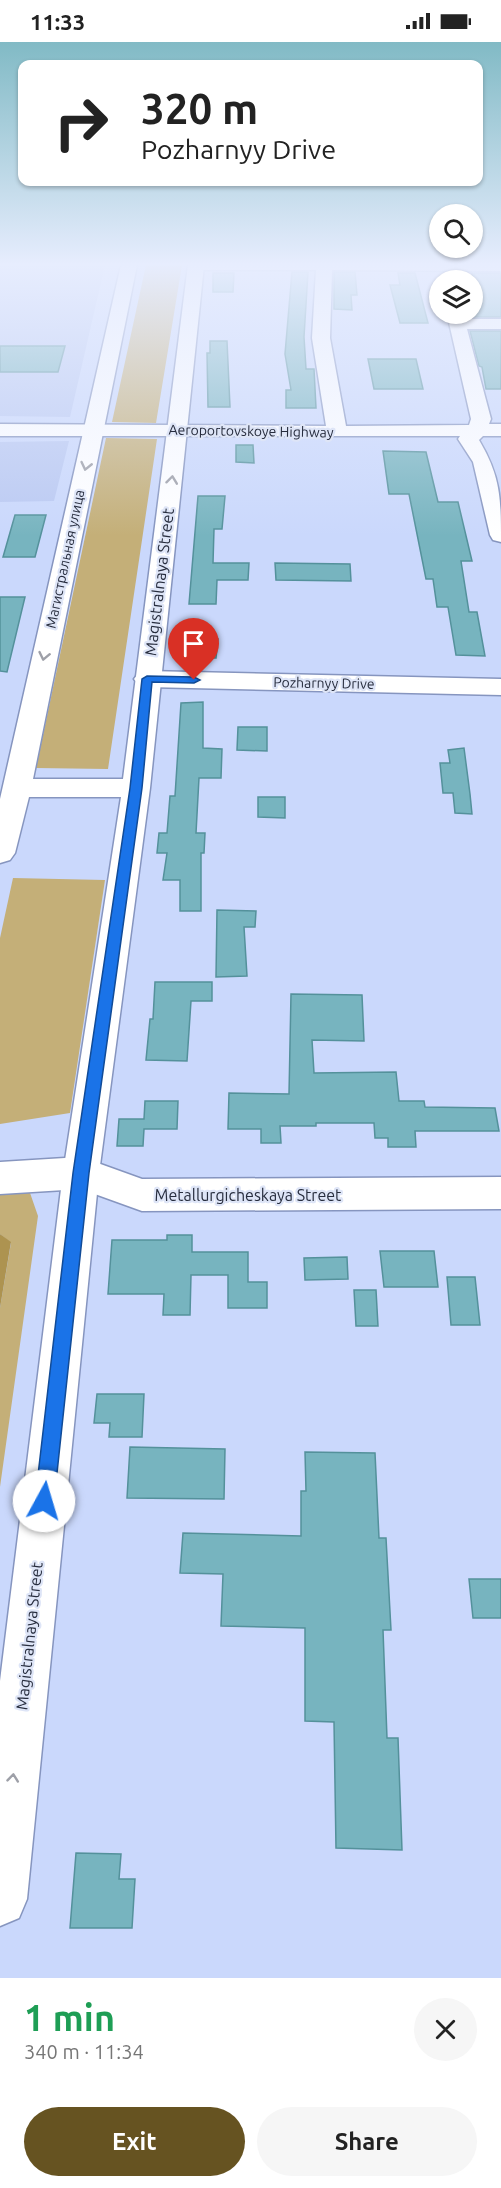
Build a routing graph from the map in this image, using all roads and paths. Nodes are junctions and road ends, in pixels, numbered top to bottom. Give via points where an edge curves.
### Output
1 (110, 355) edge
2 (186, 355) edge
3 (324, 355) edge
4 (465, 355) edge
5 (0, 430) edge
6 (94, 430) junction
7 (178, 430) junction
8 (501, 430) edge
9 (336, 432) junction
10 (476, 432) junction
11 (501, 535) edge
12 (147, 679) junction
13 (501, 687) edge
14 (17, 788) junction
15 (136, 788) junction
16 (0, 854) edge
17 (81, 1173) junction
18 (0, 1178) edge
19 (501, 1193) edge
20 (0, 1899) edge

1 - 6 main road, Магистральная улица
2 - 7 main road, Magistralnaya Street
3 - 9 main road
4 - 10 main road via 481,419
5 - 6 main road, Aeroportovskoye Highway
6 - 7 main road, Aeroportovskoye Highway
6 -> 14 main road, Магистральная улица
7 - 9 main road, Aeroportovskoye Highway
12 -> 7 main road, Magistralnaya Street
8 - 10 main road, Aeroportovskoye Highway
9 - 10 main road, Aeroportovskoye Highway
10 - 11 main road via 468,439 483,462
12 - 13 main road, Pozharnyy Drive
12 - 15 main road, Magistralnaya Street
14 - 15 main road
14 - 16 main road, Магистральная улица
15 - 17 main road, Magistralnaya Street
17 - 18 main road, Metallurgicheskaya Street
17 - 19 main road, Metallurgicheskaya Street via 142,1195
20 -> 17 main road, Magistralnaya Street

